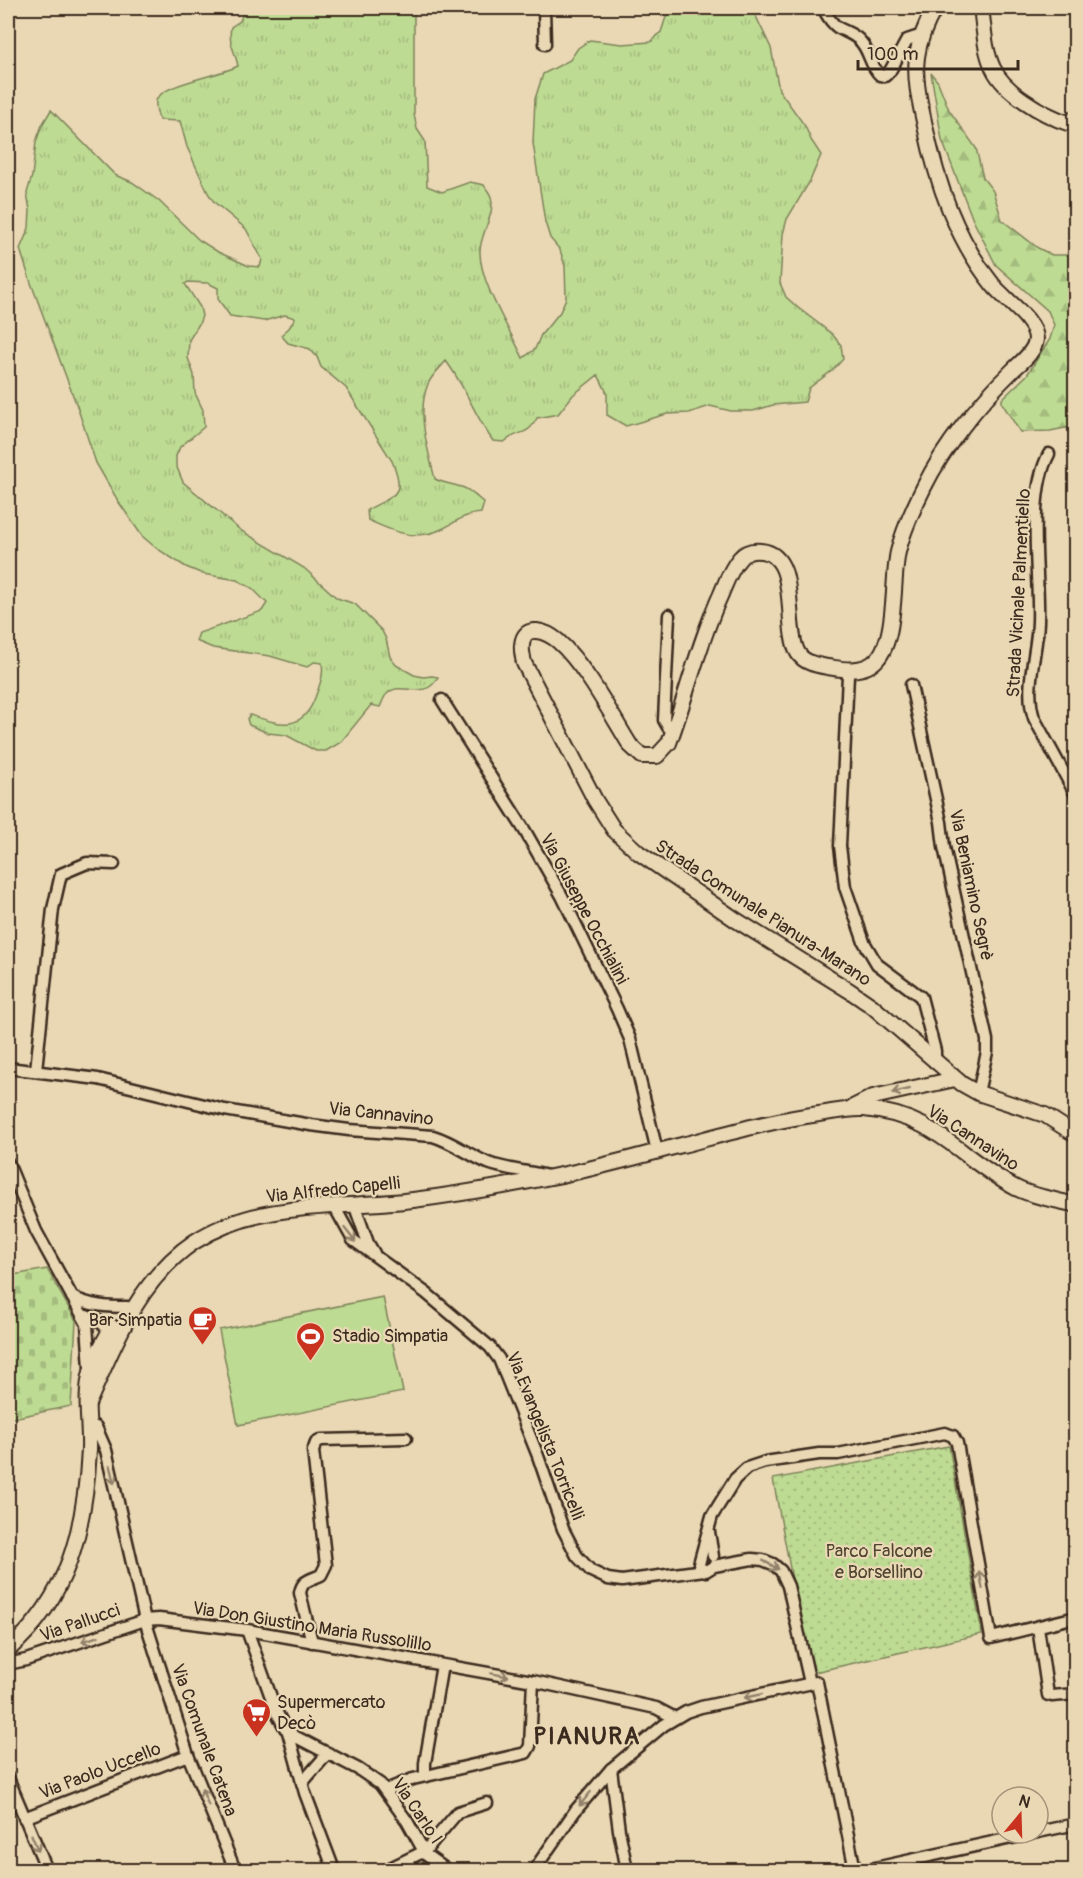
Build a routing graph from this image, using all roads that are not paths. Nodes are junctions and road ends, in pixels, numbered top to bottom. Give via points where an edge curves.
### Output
1 (544, 8) edge
2 (823, 8) edge
3 (935, 8) edge
4 (981, 8) edge
5 (921, 41) junction
6 (545, 44) dead end
7 (1076, 117) edge
8 (1049, 454) dead end
9 (669, 615) dead end
10 (848, 675) dead end
11 (911, 685) dead end
12 (442, 700) dead end
13 (674, 731) junction
14 (1076, 795) edge
15 (114, 864) dead end
16 (935, 1063) junction
17 (8, 1068) edge
18 (36, 1070) junction
19 (955, 1079) junction
20 (978, 1093) junction
21 (849, 1109) junction
22 (1076, 1135) edge
23 (657, 1151) junction
24 (8, 1163) edge
25 (553, 1177) junction
26 (354, 1204) junction
27 (1076, 1205) edge
28 (334, 1206) junction
29 (376, 1256) junction
30 (72, 1297) junction
31 (130, 1308) junction
32 (83, 1316) junction
33 (89, 1328) junction
34 (109, 1333) junction
35 (95, 1377) junction
36 (88, 1424) junction
37 (406, 1438) dead end
38 (704, 1564) junction
39 (1076, 1617) edge
40 (145, 1620) junction
41 (1038, 1627) junction
42 (247, 1630) junction
43 (312, 1642) junction
44 (8, 1650) edge
45 (26, 1660) junction
46 (8, 1664) edge
47 (442, 1665) junction
48 (532, 1681) junction
49 (813, 1683) junction
50 (1076, 1694) edge
51 (675, 1718) junction
52 (288, 1732) junction
53 (328, 1753) junction
54 (188, 1755) junction
55 (611, 1769) junction
56 (425, 1776) junction
57 (8, 1778) edge
58 (302, 1783) junction
59 (386, 1790) junction
60 (487, 1803) dead end
61 (24, 1818) junction
62 (1076, 1824) edge
63 (1050, 1830) edge
64 (990, 1843) edge
65 (425, 1851) junction
66 (47, 1870) edge
67 (235, 1870) edge
68 (334, 1870) edge
69 (386, 1870) edge
70 (447, 1870) edge
71 (534, 1870) edge
72 (627, 1870) edge
73 (855, 1870) edge
74 (866, 1870) edge

1 - 6 street
2 - 5 street via 836,26 860,40 880,75 890,71 907,40 916,37
3 - 5 street, Strada Comunale Pianura-Marano
4 - 7 street via 993,67 1001,81 1056,119 1068,123
5 - 13 street, Strada Comunale Pianura-Marano via 917,87 935,174 971,254 994,287 1033,329 1036,339 1032,351 968,421 924,487 898,552 889,637 877,660 870,666 848,670 813,664 798,654 788,587 779,561 769,551 753,550 741,556 712,615
8 - 14 street, Strada Vicinale Palmentiello via 1037,499 1038,623 1031,708
9 - 13 street via 664,720
10 - 16 street via 840,846 845,887 864,942 877,964 921,996
11 - 20 street, Via Beniamino Segrè via 987,1040
12 - 23 street, Via Giuseppe Occhialini via 562,896 617,1009 630,1039
13 - 16 street, Strada Comunale Pianura-Marano via 657,756 642,756 630,745 576,661 559,642 540,630 522,641 524,663 614,830 639,853 736,920 872,1006
15 - 18 street via 87,863 61,874 53,909
16 - 19 street, Strada Comunale Pianura-Marano
17 - 18 street, Via Cannavino
18 - 25 street, Via Cannavino via 98,1079 225,1110 301,1123 433,1136 503,1168
19 - 20 street, Strada Comunale Pianura-Marano
19 -> 21 street, Via Cannavino via 873,1097
20 - 22 street, Strada Comunale Pianura-Marano via 1046,1115
21 - 23 street, Via Cannavino via 782,1120
21 - 27 street, Via Cannavino via 911,1119 939,1133 1019,1190
23 - 25 street, Via Cannavino
24 - 30 street via 36,1231
25 - 26 street, Via Alfredo Capelli via 412,1200
26 - 28 street, Via Alfredo Capelli
26 - 29 street, Via Evangelista Torricelli
28 -> 29 street, Via Evangelista Torricelli via 353,1240
28 - 31 street, Via Alfredo Capelli via 285,1210 213,1232 174,1258
29 - 38 street, Via Evangelista Torricelli via 481,1339 499,1359 563,1529 577,1556 591,1571 622,1581
30 - 31 street via 86,1304
30 - 32 street
31 - 34 street, Via Alfredo Capelli
31 - 35 street, Via Alfredo Capelli
32 - 33 street
32 - 34 street via 101,1322
33 - 34 street via 98,1334
33 - 35 street
34 - 35 street, Via Alfredo Capelli
35 - 36 street, Via Alfredo Capelli
36 -> 40 street via 96,1427 106,1450
36 - 44 street, Via Alfredo Capelli via 86,1491 76,1546 38,1620
37 - 43 street via 321,1440 314,1446 326,1565 321,1575 306,1580 301,1587
41 -> 38 street via 991,1638 957,1440 945,1433 838,1454 752,1465 735,1479 708,1525
38 -> 49 street, Via Evangelista Torricelli via 752,1559 773,1564 781,1571
39 - 41 street
40 - 42 street, Via Don Giustino Maria Russolillo
40 -> 45 street, Via Pallucci
40 - 54 street, Via Comunale Catena
41 - 50 street via 1047,1693
42 - 43 street, Via Don Giustino Maria Russolillo
42 - 52 street
43 - 47 street, Via Don Giustino Maria Russolillo
44 - 45 street, Via Pallucci
45 - 46 street, Via Pallucci
47 -> 48 street, Via Don Giustino Maria Russolillo
47 - 56 street
48 - 51 street, Via Don Giustino Maria Russolillo via 652,1707
48 - 56 street via 530,1746 526,1753
49 -> 51 street via 701,1707
49 - 73 street
51 - 55 street
52 - 53 street, Via Carlo I
52 - 58 street
53 - 58 street
53 - 59 street, Via Carlo I via 358,1768
54 - 61 street, Via Paolo Uccello
67 -> 54 street, Via Comunale Catena
55 -> 71 street via 575,1811
55 - 72 street
56 - 59 street
57 - 61 street
58 - 68 street
59 - 65 street, Via Carlo I
60 - 65 street via 461,1810
61 -> 66 street
62 - 63 street
64 - 74 street
65 - 69 street
65 - 70 street, Via Carlo I

